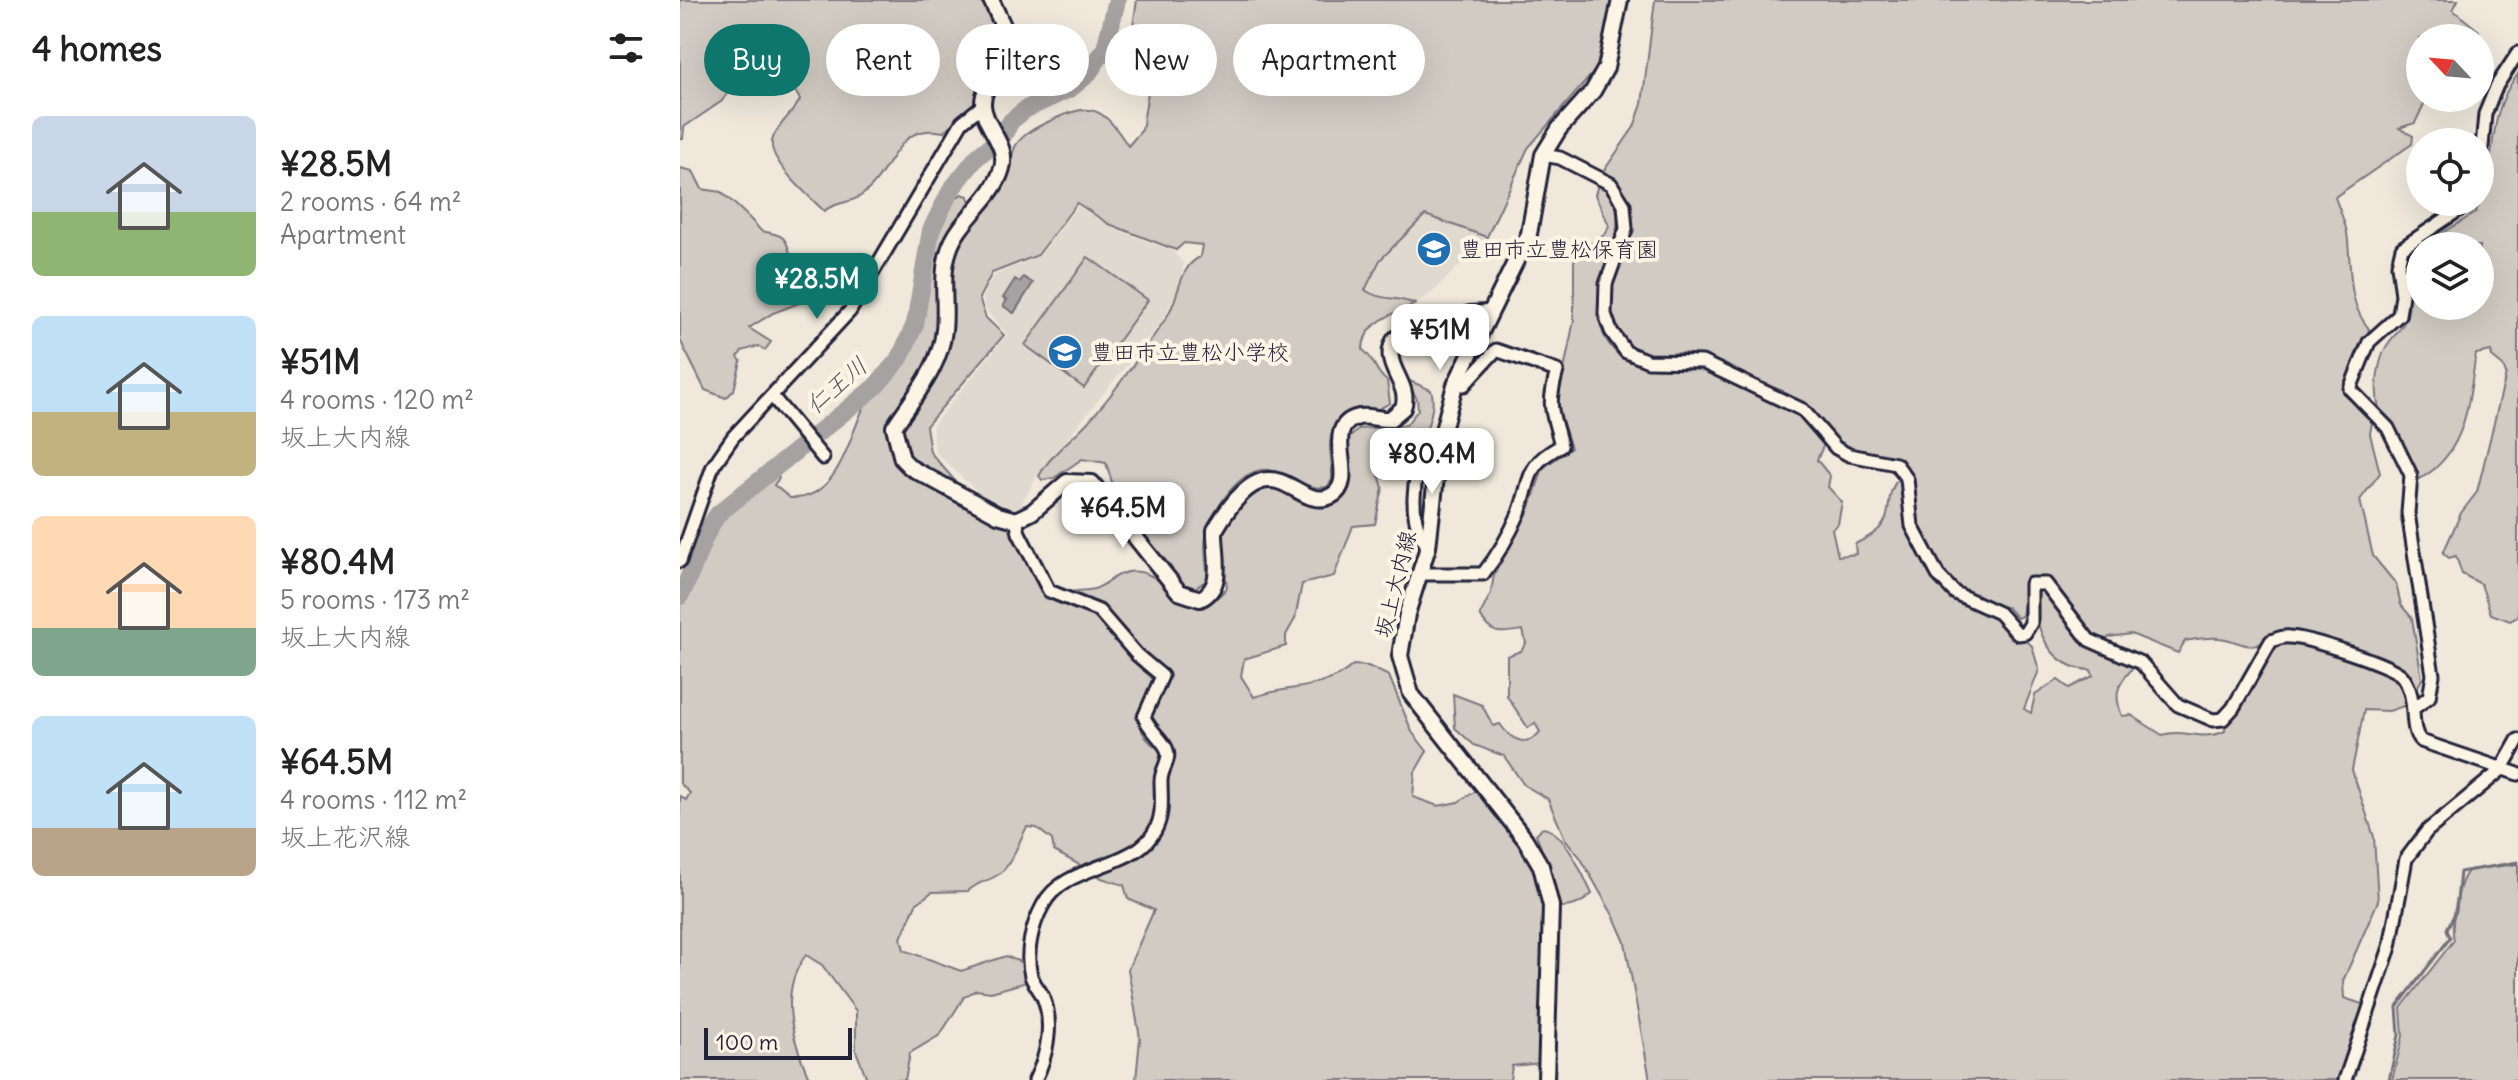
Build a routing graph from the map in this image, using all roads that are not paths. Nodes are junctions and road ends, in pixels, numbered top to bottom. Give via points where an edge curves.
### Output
1 (991, 0) edge
2 (1620, 0) edge
3 (2518, 53) edge
4 (984, 108) junction
5 (2484, 128) edge
6 (1543, 155) junction
7 (2450, 216) edge
8 (1487, 313) junction
9 (1455, 385) junction
10 (772, 396) junction
11 (1427, 447) dead end
12 (820, 454) dead end
13 (1016, 520) junction
14 (1428, 547) junction
15 (680, 561) edge
16 (1422, 574) junction
17 (2414, 708) junction
18 (2518, 740) edge
19 (2501, 770) junction
20 (2518, 774) edge
21 (1035, 1080) edge
22 (1546, 1080) edge
23 (2345, 1080) edge

1 - 4 main road via 1012,45 988,87
2 - 6 main road, 坂上大内線 via 1602,78
3 - 5 street via 2497,85
4 - 10 street via 962,122 850,311
4 - 13 main road via 1002,151 999,177 948,251 939,356 894,427 902,459 911,468
6 - 8 main road, 坂上大内線 via 1529,234
6 - 17 street via 1611,184 1624,205 1626,229 1606,284 1605,314 1619,345 1635,358 1686,359 1718,369 1803,410 1836,448 1849,455 1896,464 1907,479 1908,517 1938,575 1955,593 1999,613 2018,634 2031,623 2031,584 2037,582 2050,589 2089,640 2141,663 2178,705 2213,720 2223,719 2233,708 2271,641 2289,637 2396,670 2415,699
7 - 17 street via 2402,248 2399,315 2369,342 2350,385 2354,397 2388,428 2411,475 2408,513 2433,675 2429,697
8 - 9 main road, 坂上大内線
8 - 13 main road via 1395,339 1390,358 1405,392 1403,408 1390,419 1360,417 1344,428 1339,442 1343,475 1331,496 1317,498 1278,480 1250,485 1215,530 1217,579 1209,595 1200,599 1179,592 1092,483 1067,482
9 - 14 main road, 坂上大内線 via 1441,434
9 - 16 street via 1464,385 1496,350 1557,371 1550,418 1561,446 1531,471 1520,510 1483,574
10 - 12 street
10 - 15 street via 713,466
11 - 14 street via 1414,492 1418,534
13 - 21 street via 1049,591 1099,611 1162,676 1144,717 1166,747 1168,762 1160,775 1161,813 1151,838 1141,849 1080,873 1055,890 1033,924 1031,975 1044,1000 1048,1032
14 - 16 main road, 坂上大内線
16 - 22 main road, 坂上大内線 via 1402,634 1405,680 1422,710 1525,839 1547,886 1551,906
17 - 19 street via 2414,729 2421,741
18 - 19 street
19 - 20 street
19 - 23 street via 2427,831 2406,859 2395,928

